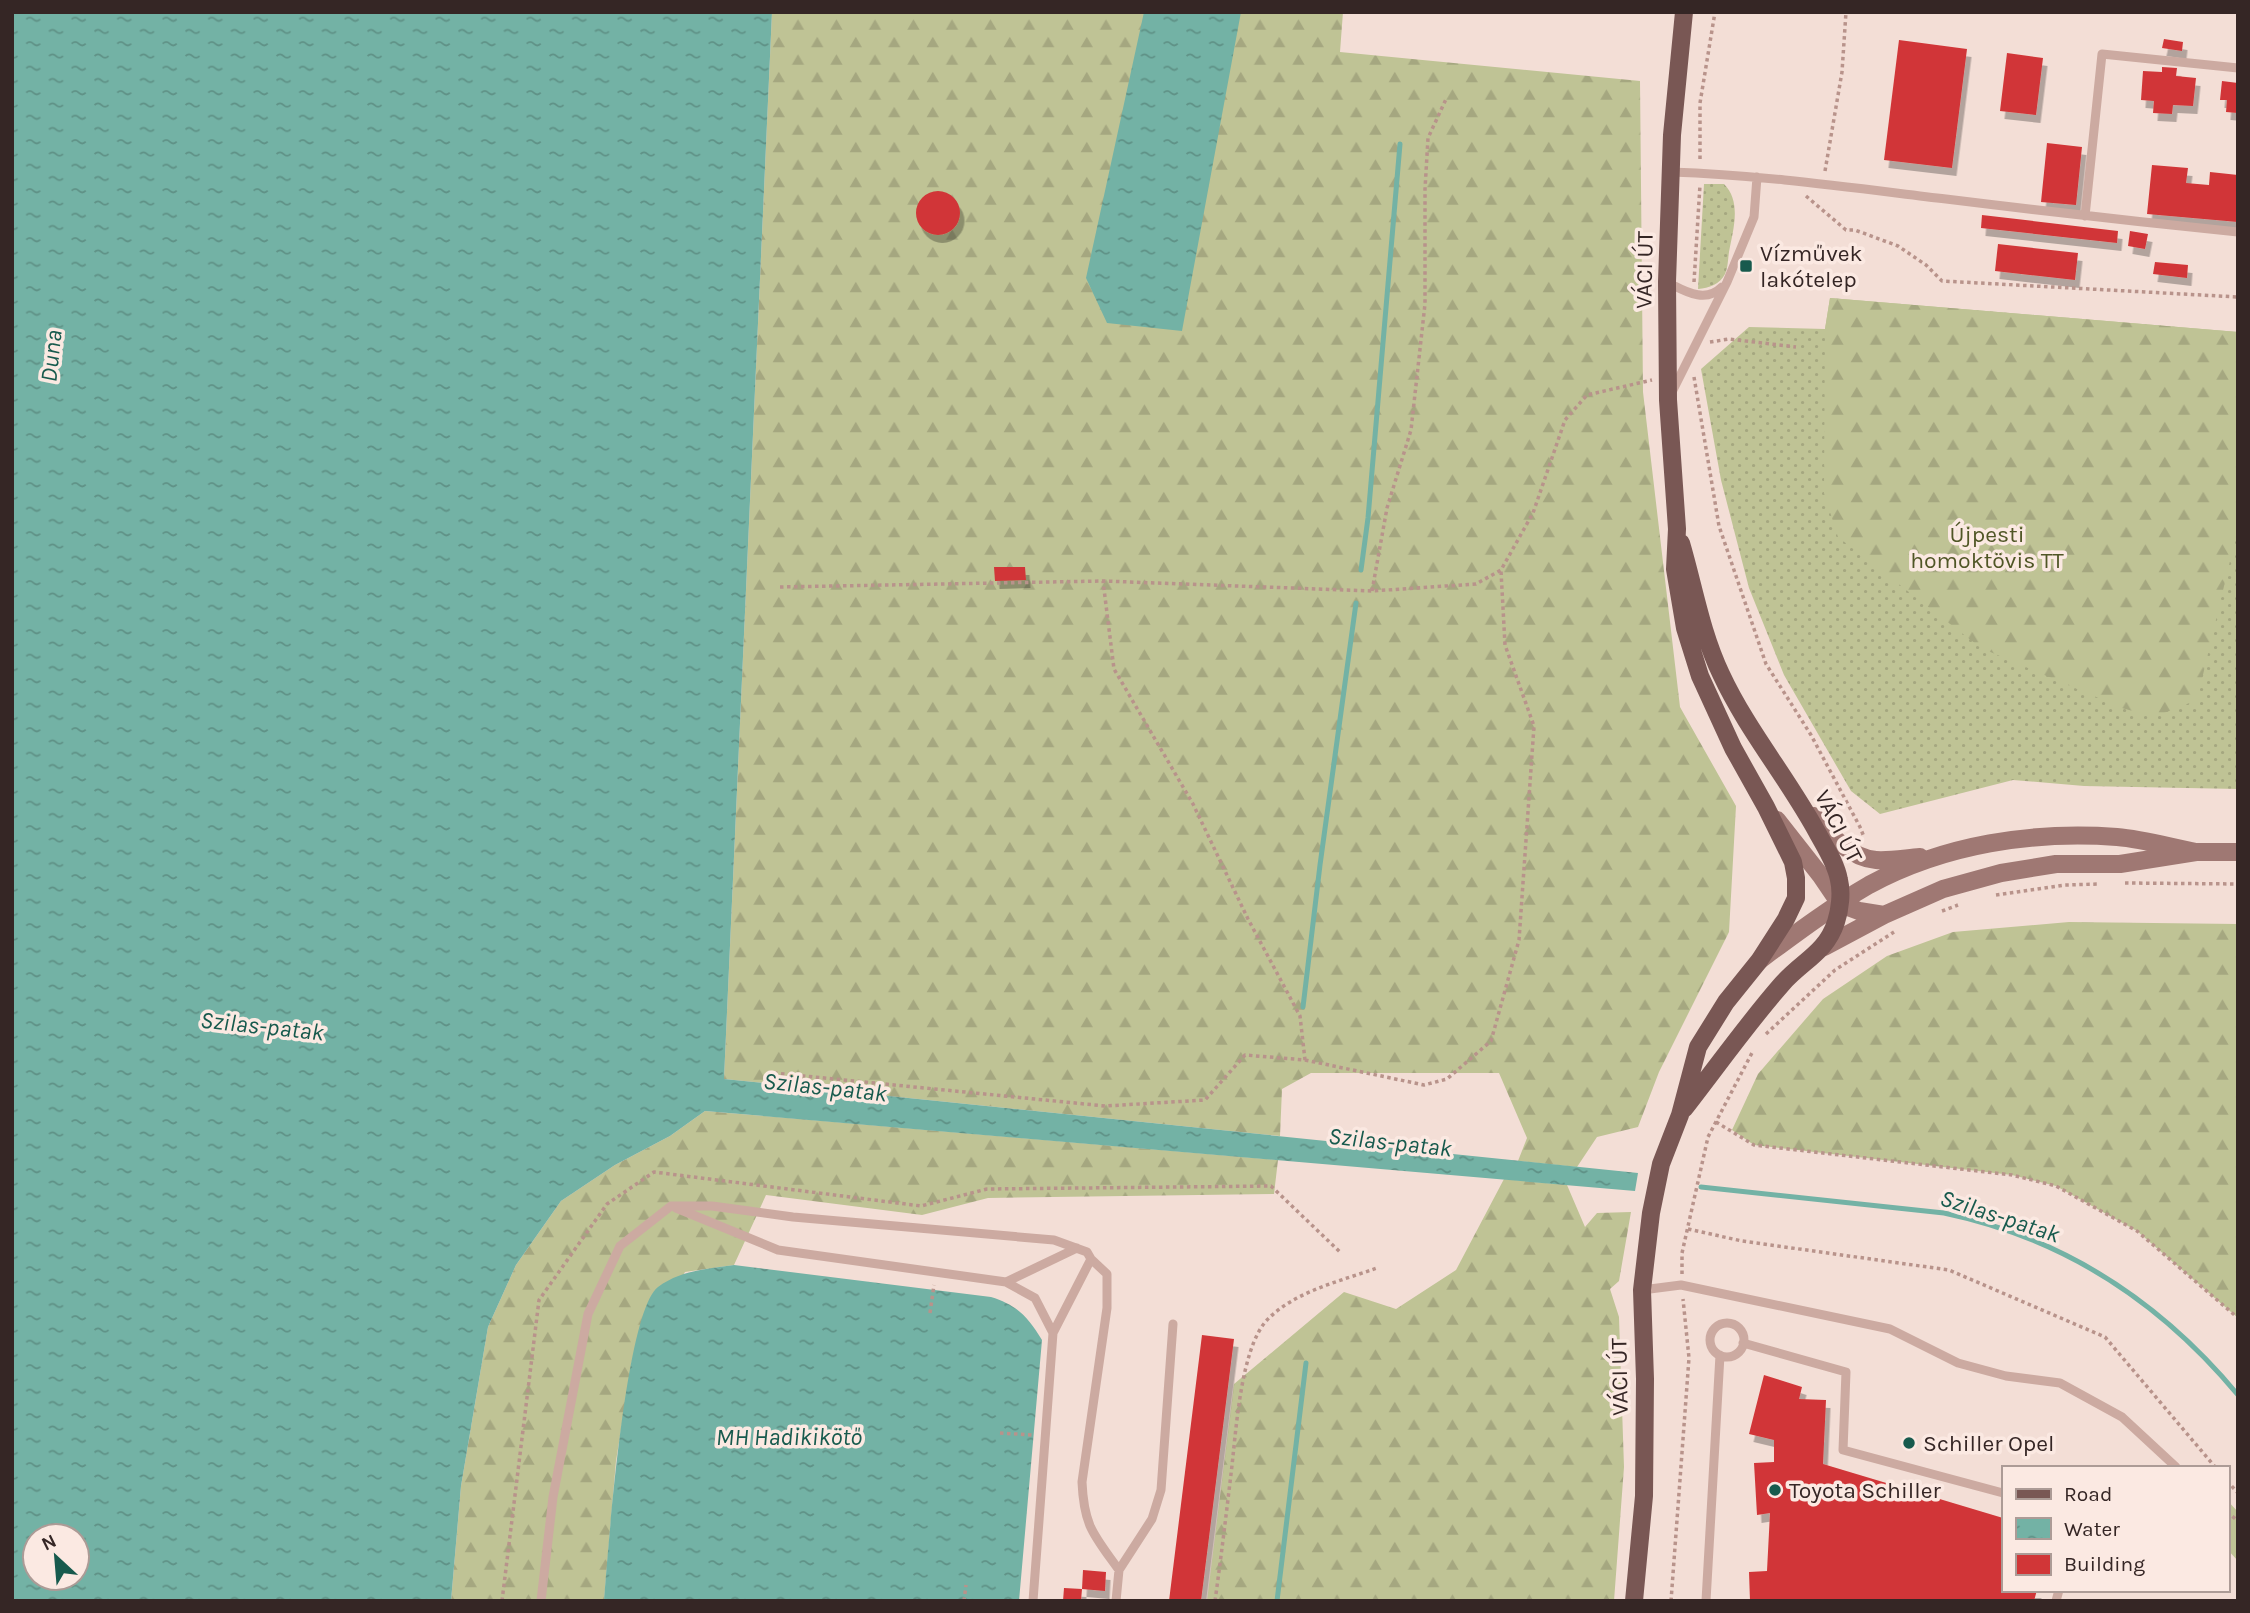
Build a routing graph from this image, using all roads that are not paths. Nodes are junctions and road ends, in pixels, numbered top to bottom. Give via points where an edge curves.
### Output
1 (1684, 12) edge
2 (2238, 68) edge
3 (1671, 172) junction
4 (1757, 177) junction
5 (2085, 216) junction
6 (2238, 232) edge
7 (1667, 282) junction
8 (1727, 282) junction
9 (1668, 400) junction
10 (1677, 529) junction
11 (1798, 798) junction
12 (1766, 807) junction
13 (2196, 852) junction
14 (2238, 852) edge
15 (1934, 856) junction
16 (1840, 904) junction
17 (1884, 915) junction
18 (1824, 947) junction
19 (1759, 961) junction
20 (1680, 1115) junction
21 (671, 1206) junction
22 (1077, 1248) junction
23 (1091, 1259) junction
24 (1006, 1282) junction
25 (1643, 1290) junction
26 (1173, 1324) dead end
27 (1052, 1333) junction
28 (1743, 1343) junction
29 (1720, 1355) junction
30 (2175, 1466) edge
31 (2002, 1493) edge
32 (1119, 1570) junction
33 (541, 1601) edge
34 (1033, 1601) edge
35 (1116, 1601) edge
36 (1634, 1601) edge
37 (1706, 1601) edge

1 - 3 main road, VÁCI ÚT
2 - 5 lane via 2102,54
3 - 4 lane
3 - 7 main road, VÁCI ÚT
4 - 5 lane
4 - 8 lane via 1754,217
5 - 6 lane
7 - 8 lane via 1694,295 1717,293
7 - 9 main road, VÁCI ÚT
8 - 9 lane
9 - 10 main road, VÁCI ÚT
10 - 11 main road, VÁCI ÚT via 1700,623 1721,674 1756,738
10 - 12 main road, VÁCI ÚT via 1675,569 1696,664 1733,748
11 - 15 main road via 1830,836 1864,857
11 - 16 main road, VÁCI ÚT via 1832,859 1840,881
12 - 16 main road
12 - 19 main road, VÁCI ÚT via 1793,862 1796,898
13 - 14 main road
13 - 15 main road via 2119,837 2064,836 2009,839
13 - 17 main road via 2120,864 2056,864 2001,873 1943,890
15 - 16 main road
16 - 17 main road
16 - 18 main road, VÁCI ÚT
16 - 19 main road
17 - 18 main road
18 - 20 main road, VÁCI ÚT via 1785,981 1753,1018
19 - 20 main road, VÁCI ÚT via 1698,1047
20 - 25 main road, VÁCI ÚT via 1661,1164
21 - 22 lane via 712,1206 1054,1240
21 - 24 lane via 778,1250
21 - 33 lane via 620,1246 588,1314 553,1497
22 - 23 lane
22 - 24 lane
23 - 27 lane
23 - 32 lane via 1107,1273 1107,1308 1083,1482 1084,1507 1091,1531
24 - 27 lane via 1035,1298
25 - 30 lane via 1681,1285 1890,1329 1958,1363 2006,1376 2060,1383 2122,1417
25 - 36 main road, VÁCI ÚT via 1644,1496
26 - 32 lane via 1161,1490 1152,1519
27 - 34 lane
28 - 29 lane via 1734,1355
28 - 29 lane via 1739,1327 1717,1326 1710,1341
28 - 31 lane via 1846,1372 1843,1450
29 - 37 lane
32 - 35 lane

